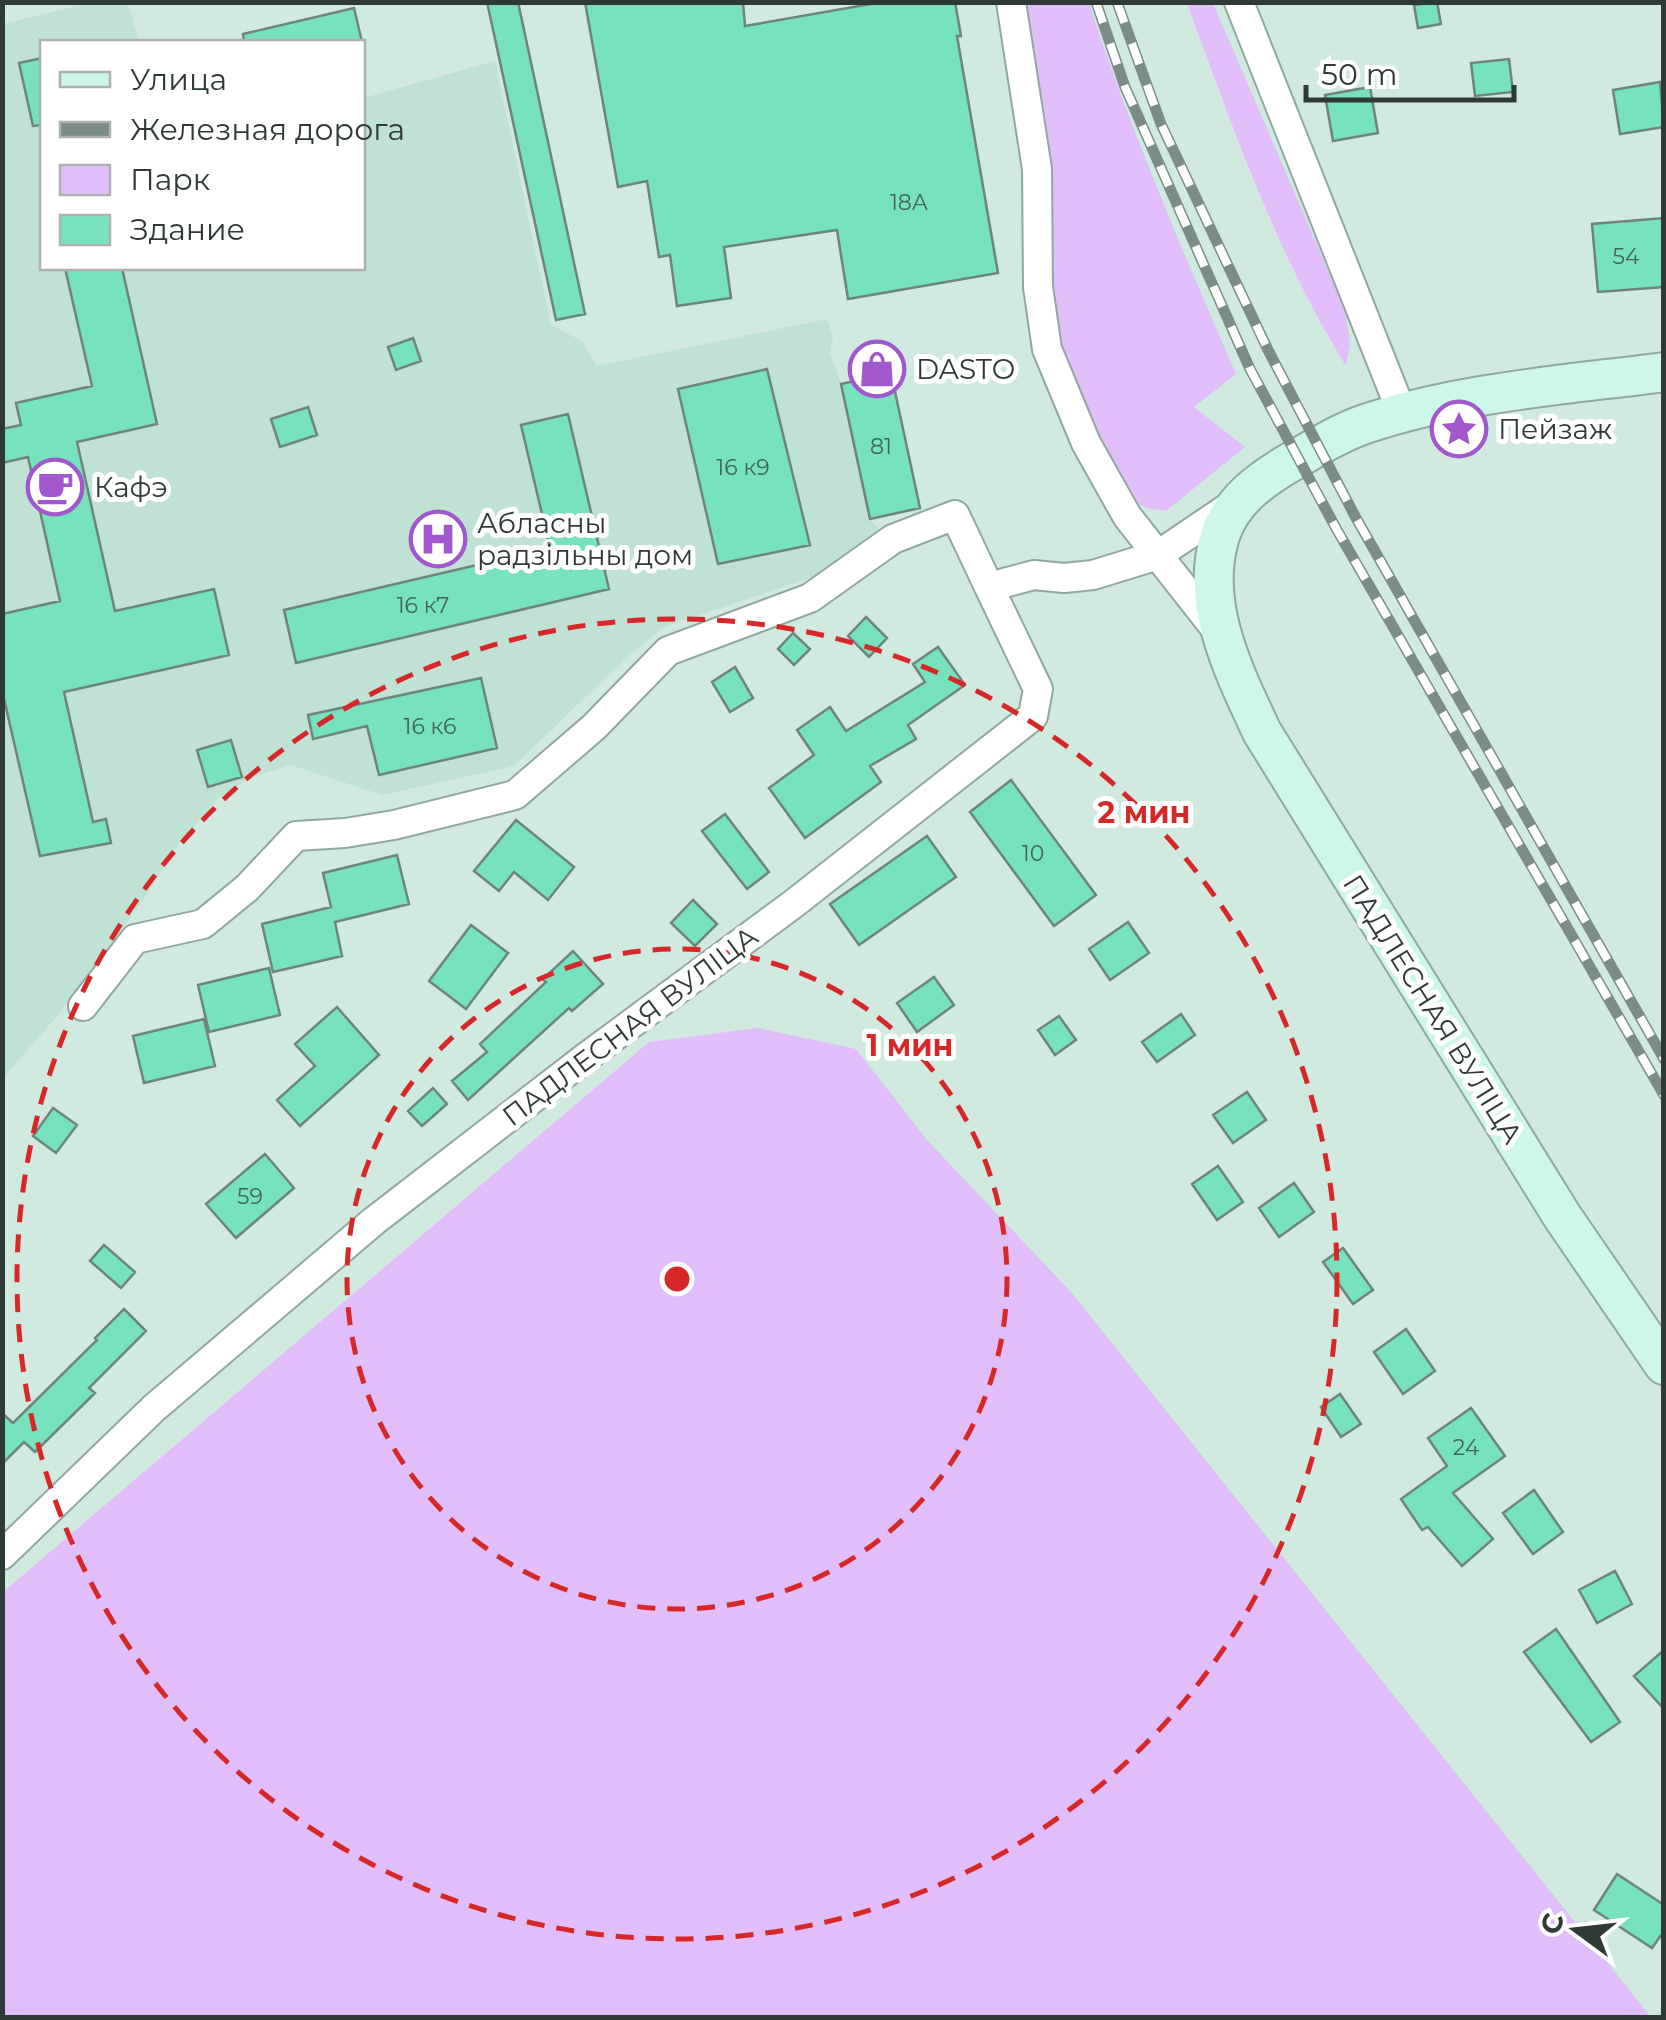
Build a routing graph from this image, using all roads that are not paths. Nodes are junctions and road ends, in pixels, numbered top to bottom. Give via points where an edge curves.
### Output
1 (1010, 2) edge
2 (1239, 2) edge
3 (1664, 372) edge
4 (1402, 414) junction
5 (1235, 503) junction
6 (1158, 556) junction
7 (990, 587) junction
8 (1221, 636) junction
9 (83, 1006) dead end
10 (1664, 1365) edge
11 (2, 1555) edge

1 - 6 street via 1037,169 1038,287 1048,349 1086,443
2 - 4 street
3 - 4 street
4 - 5 street via 1337,435
5 - 6 street
5 - 8 street, ПАДЛЕСНАЯ ВУЛІЦА via 1215,568
6 - 7 street via 1093,575 1034,575
6 - 8 street
7 - 9 street, ПАДЛЕСНАЯ ВУЛІЦА via 955,515 893,540 810,598 668,651 515,795 394,825 296,836 203,924 135,938
7 - 11 street, ПАДЛЕСНАЯ ВУЛІЦА via 1038,689 1033,716 374,1221 154,1408
8 - 10 street, ПАДЛЕСНАЯ ВУЛІЦА via 1262,732 1562,1216

